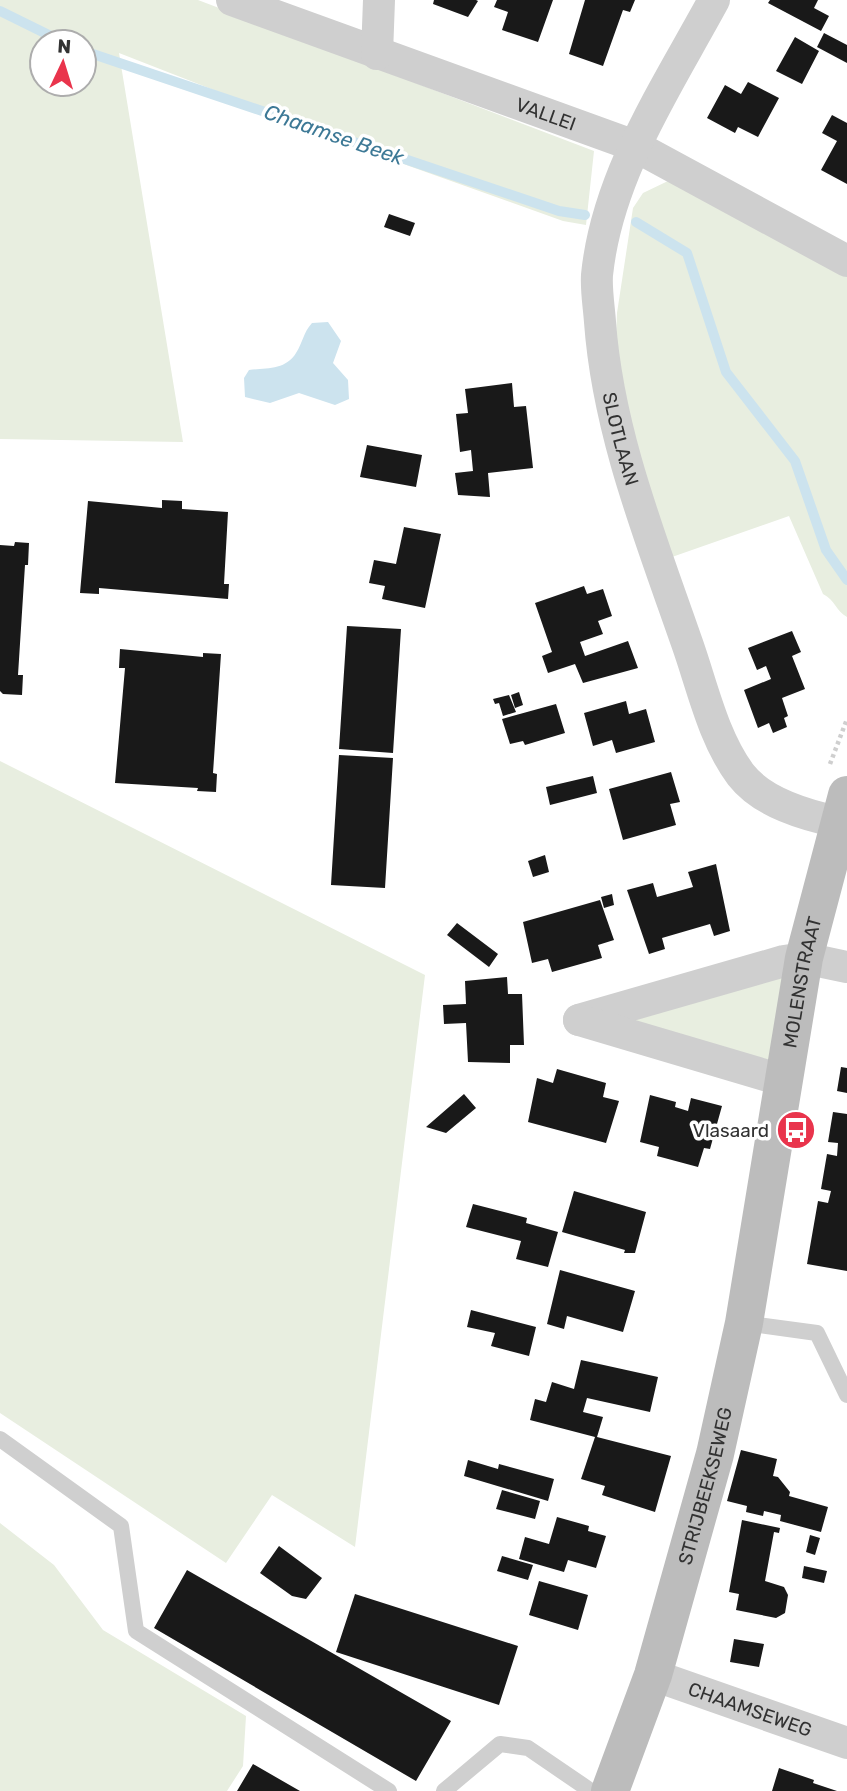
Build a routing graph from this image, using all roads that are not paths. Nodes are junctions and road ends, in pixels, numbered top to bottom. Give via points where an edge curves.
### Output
1 (232, 0) edge
2 (379, 0) edge
3 (714, 0) edge
4 (377, 54) junction
5 (635, 146) junction
6 (847, 261) edge
7 (843, 809) edge
8 (804, 958) junction
9 (847, 967) edge
10 (785, 1081) junction
11 (771, 1172) joint
12 (744, 1323) junction
13 (847, 1395) edge
14 (0, 1439) edge
15 (653, 1675) junction
16 (847, 1743) edge
17 (389, 1791) edge
18 (444, 1791) edge
19 (592, 1791) edge
20 (610, 1791) edge

1 - 4 street, VALLEI
2 - 4 street
3 - 5 street, SLOTLAAN
4 - 5 street, VALLEI
5 - 6 street, VALLEI
5 - 7 street, SLOTLAAN via 606,218 597,278 602,353 639,503 719,735 741,775 773,800 811,816
7 - 8 main road, MOLENSTRAAT
8 - 9 street
8 - 10 main road, MOLENSTRAAT
8 - 10 street via 579,1020
10 - 11 main road, MOLENSTRAAT
11 - 12 main road, STRIJBEEKSEWEG
12 - 13 lane via 817,1333
12 - 15 main road, STRIJBEEKSEWEG via 715,1454
14 - 17 lane via 121,1527 136,1631
15 - 16 street, CHAAMSEWEG
15 - 20 main road, STRIJBEEKSEWEG
18 - 19 lane via 500,1744 528,1748

